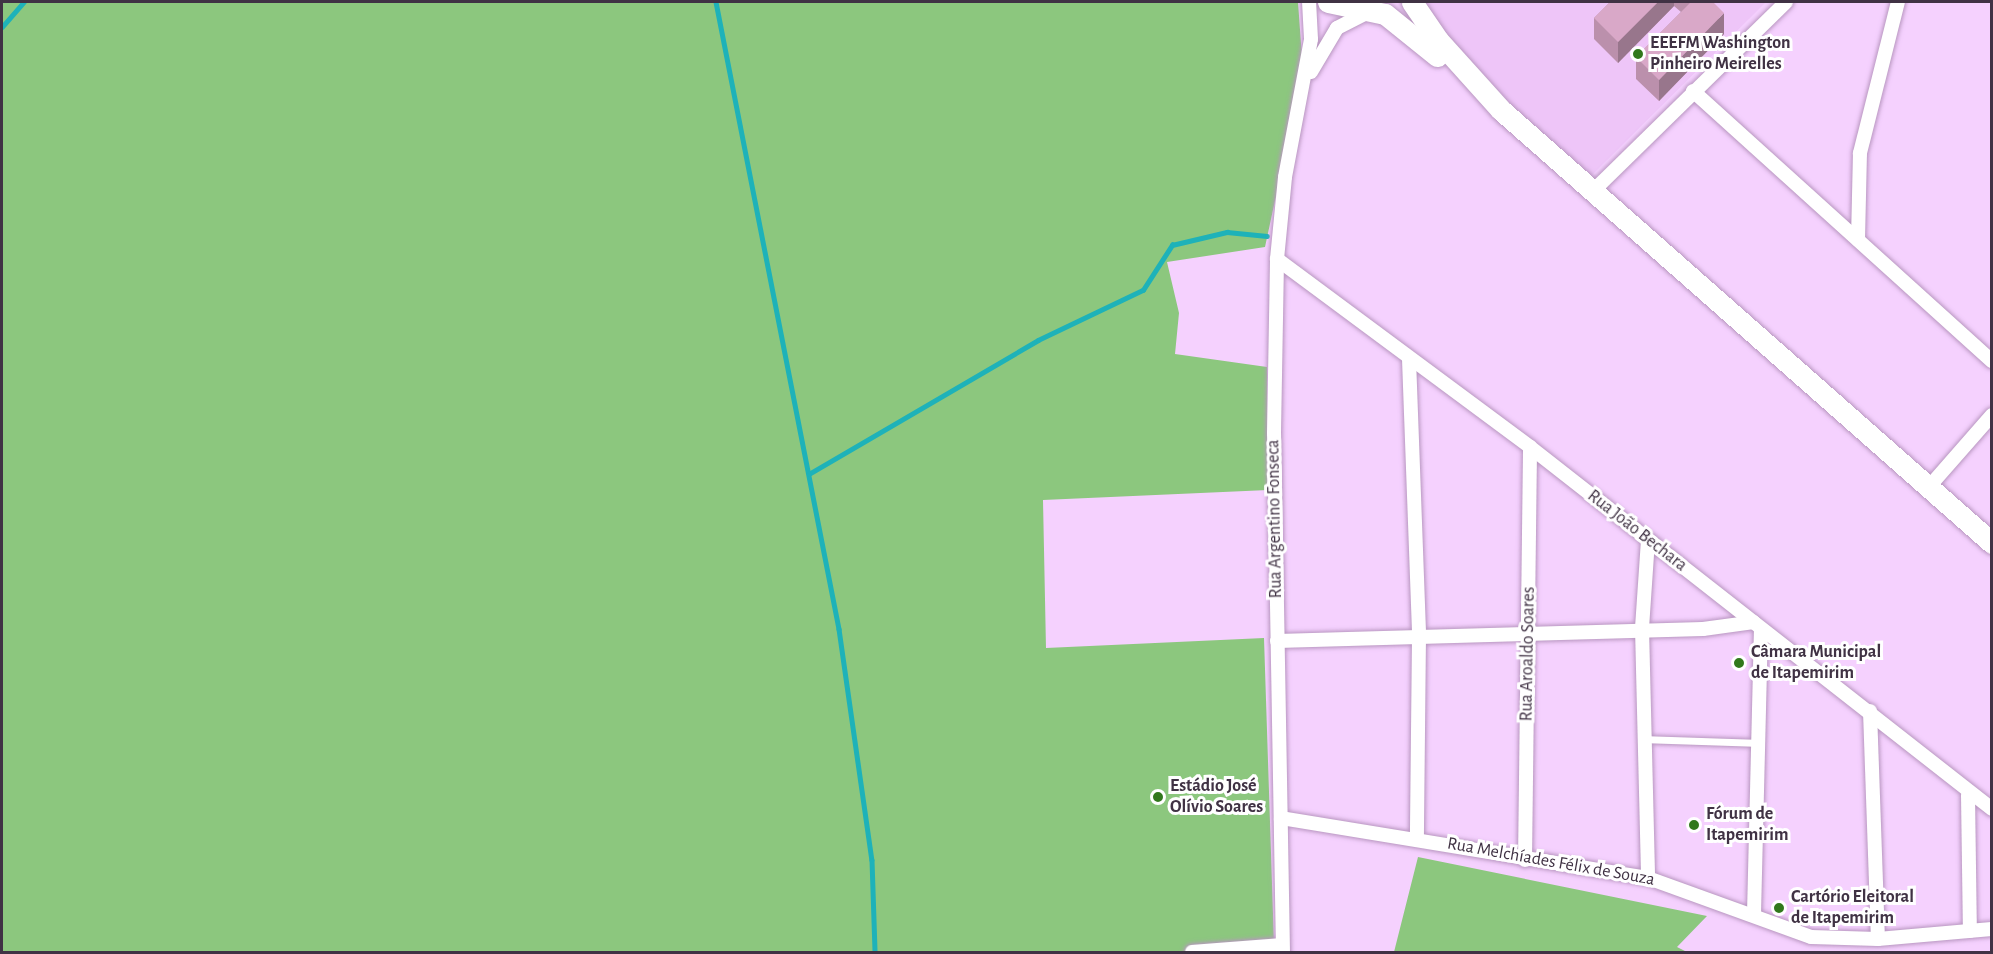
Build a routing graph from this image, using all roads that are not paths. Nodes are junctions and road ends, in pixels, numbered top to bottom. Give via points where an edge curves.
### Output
1 (1309, 2) edge
2 (1328, 2) edge
3 (1412, 2) edge
4 (1786, 2) edge
5 (1898, 2) edge
6 (1375, 10) junction
7 (1304, 88) junction
8 (1480, 90) junction
9 (1693, 91) junction
10 (1593, 191) junction
11 (1858, 240) junction
12 (1277, 259) junction
13 (1409, 359) junction
14 (1992, 360) edge
15 (1992, 415) edge
16 (1530, 447) junction
17 (1928, 488) junction
18 (1648, 540) junction
19 (1992, 543) edge
20 (1757, 625) junction
21 (1642, 628) junction
22 (1529, 633) junction
23 (1419, 636) junction
24 (1277, 641) junction
25 (1870, 711) junction
26 (1644, 739) junction
27 (1759, 743) junction
28 (1968, 795) junction
29 (1992, 809) edge
30 (1281, 818) junction
31 (1417, 837) junction
32 (1526, 860) junction
33 (1648, 878) junction
34 (1754, 914) junction
35 (1992, 929) edge
36 (1970, 931) junction
37 (1878, 939) junction
38 (1282, 949) edge
39 (1192, 952) edge

1 - 7 street via 1312,23
2 - 6 main road
3 - 8 main road
4 - 9 street
5 - 11 street via 1860,153
6 - 7 street via 1337,28
6 - 8 main road via 1401,24
7 - 12 street, Rua Argentino Fonseca via 1285,177
8 - 10 main road
9 - 10 street
9 - 11 street
10 - 17 main road
11 - 14 street
12 - 13 street, Rua João Bechara
12 - 24 street, Rua Argentino Fonseca
13 - 16 street, Rua João Bechara
13 - 23 street
15 - 17 street
16 - 18 street, Rua João Bechara
16 - 22 street, Rua Aroaldo Soares
17 - 19 main road
18 - 20 street, Rua João Bechara
18 - 21 street
20 - 21 street
20 - 25 street, Rua João Bechara
20 - 27 street
21 - 22 street
21 - 26 street
22 - 23 street
22 - 32 street, Rua Aroaldo Soares
23 - 24 street
23 - 31 street
24 - 30 street, Rua Argentino Fonseca
25 - 28 street, Rua João Bechara
25 - 37 street
26 - 27 lane
26 - 33 street
27 - 34 street
28 - 29 street, Rua João Bechara
28 - 36 street
30 - 31 street, Rua Melchíades Félix de Souza
30 - 38 street, Rua Argentino Fonseca
31 - 32 street, Rua Melchíades Félix de Souza
32 - 33 street, Rua Melchíades Félix de Souza
33 - 34 street, Rua Melchíades Félix de Souza
34 - 37 street, Rua Melchíades Félix de Souza via 1812,937
35 - 36 street, Rua Melchíades Félix de Souza
36 - 37 street, Rua Melchíades Félix de Souza
38 - 39 street

